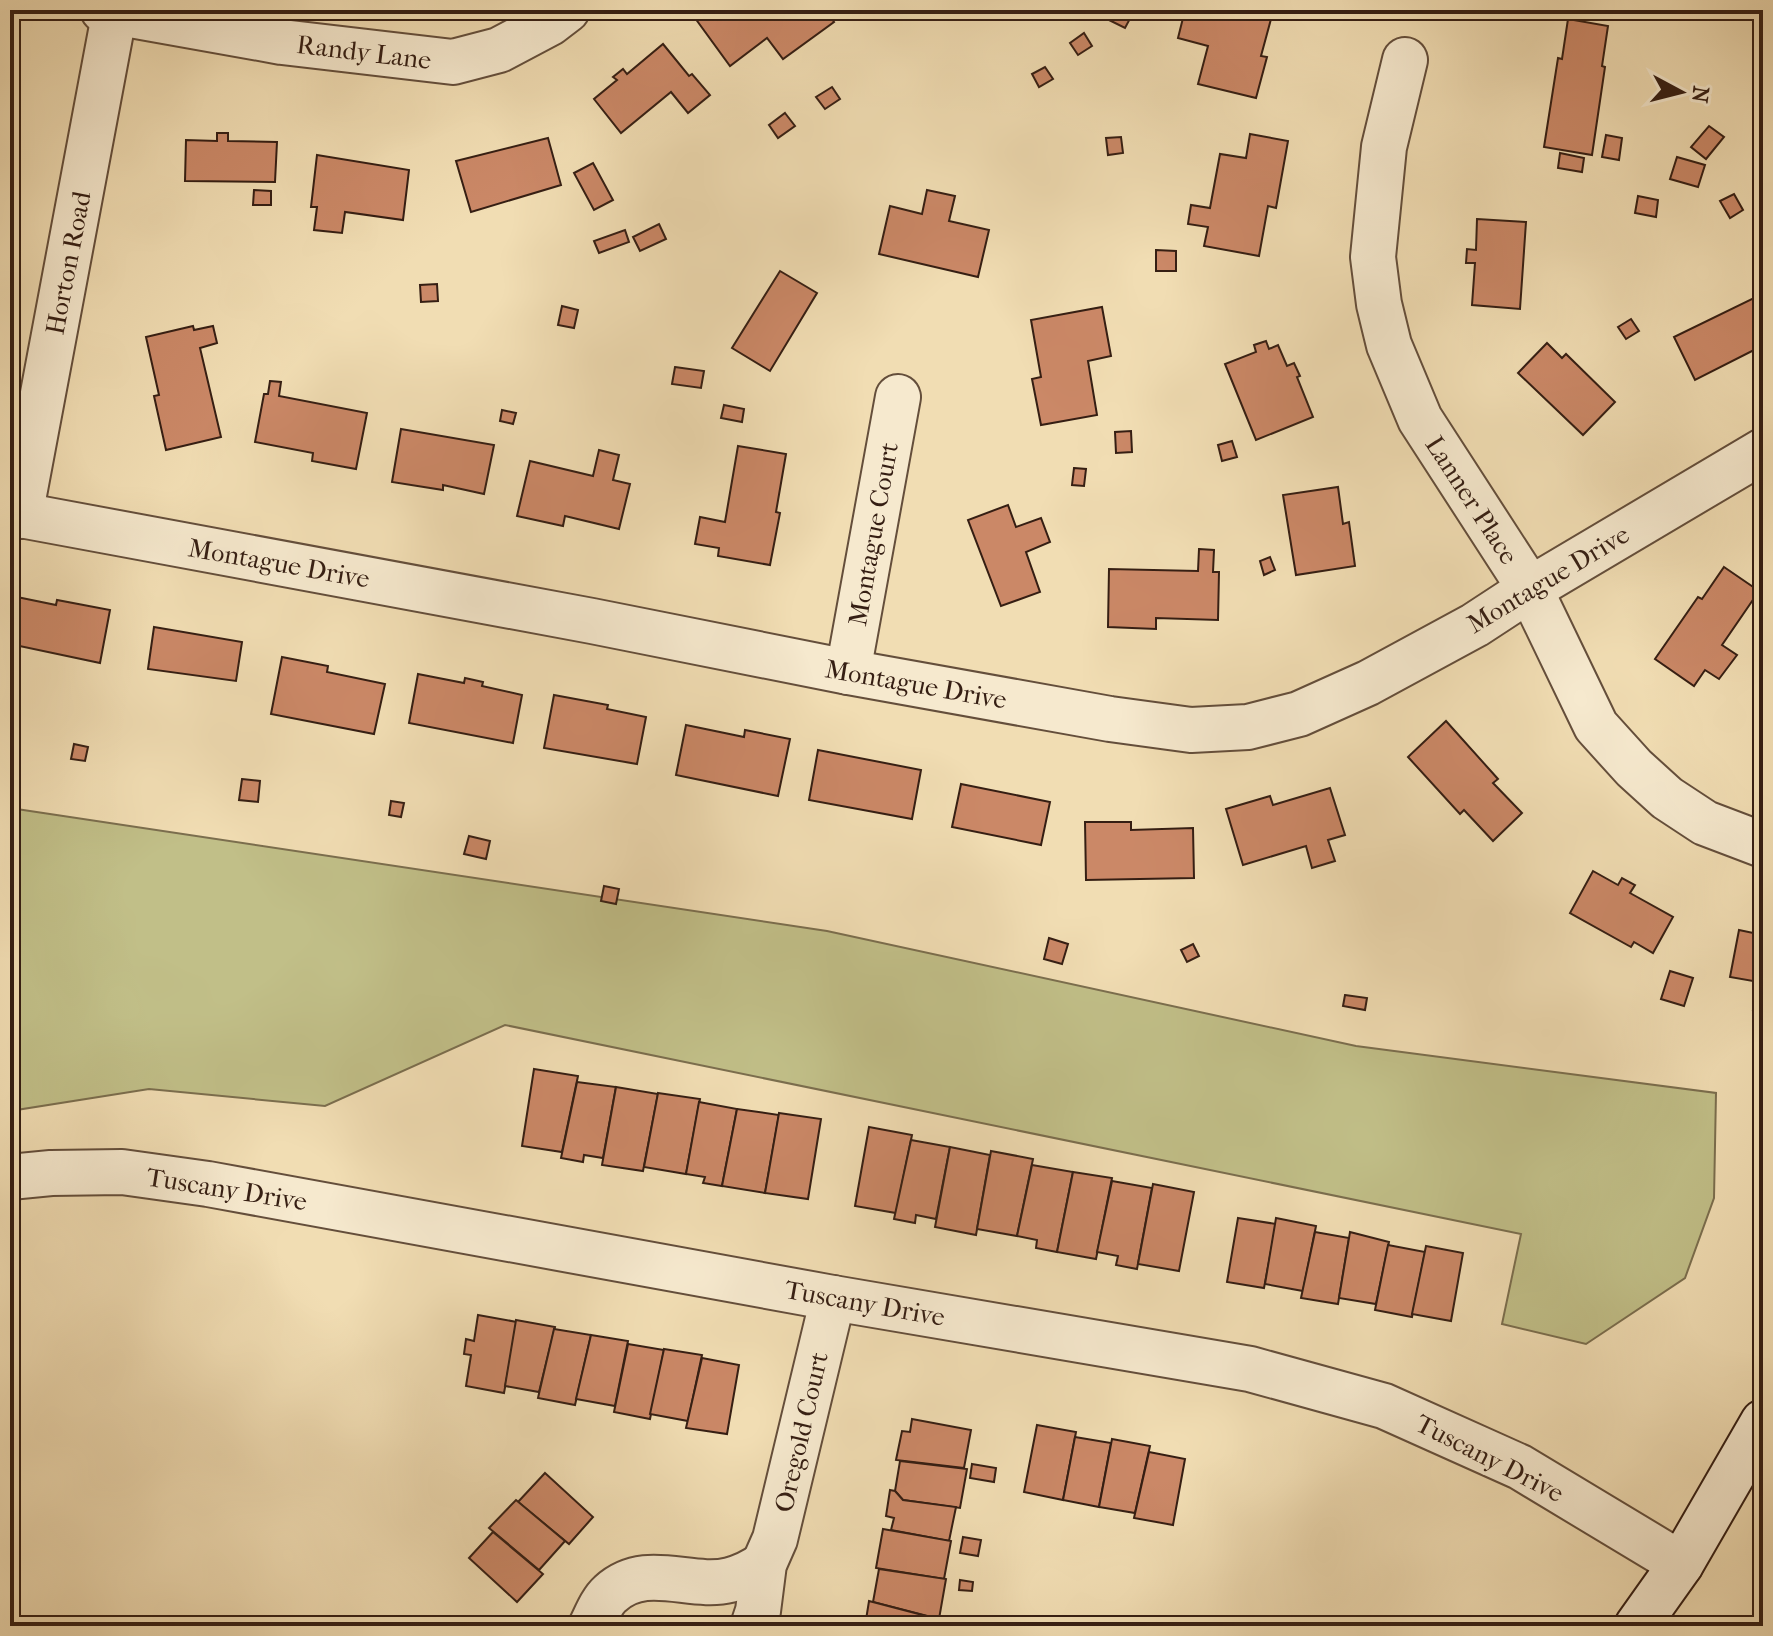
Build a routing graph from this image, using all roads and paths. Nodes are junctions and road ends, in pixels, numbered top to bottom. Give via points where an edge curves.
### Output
1 (567, 10) edge
2 (111, 11) edge
3 (1405, 60) dead end
4 (898, 397) dead end
5 (1763, 451) edge
6 (15, 514) edge
7 (1530, 589) junction
8 (848, 672) junction
9 (1763, 845) edge
10 (10, 1177) edge
11 (833, 1298) junction
12 (1763, 1422) edge
13 (764, 1564) junction
14 (1681, 1564) junction
15 (591, 1626) edge
16 (753, 1626) edge
17 (1637, 1626) edge

1 - 2 street, Randy Lane via 499,50 453,62 282,42
2 - 6 street, Horton Road
3 - 7 street, Lanner Place via 1377,202 1373,257 1379,304 1389,345 1420,419
4 - 8 street, Montague Court
5 - 7 street, Montague Drive
6 - 8 street, Montague Drive
7 - 8 street, Montague Drive via 1368,683 1299,714 1248,727 1191,730 1110,719
7 - 9 street, Lanner Place via 1596,726 1634,768 1705,823
10 - 11 street, Tuscany Drive via 122,1172 208,1184
11 - 13 street, Oregold Court via 775,1539
11 - 14 street, Tuscany Drive via 1250,1369 1384,1406 1520,1467
12 - 14 street
13 - 15 street via 728,1581 649,1577 632,1582 609,1595
13 - 16 street, Oregold Court
14 - 17 street

